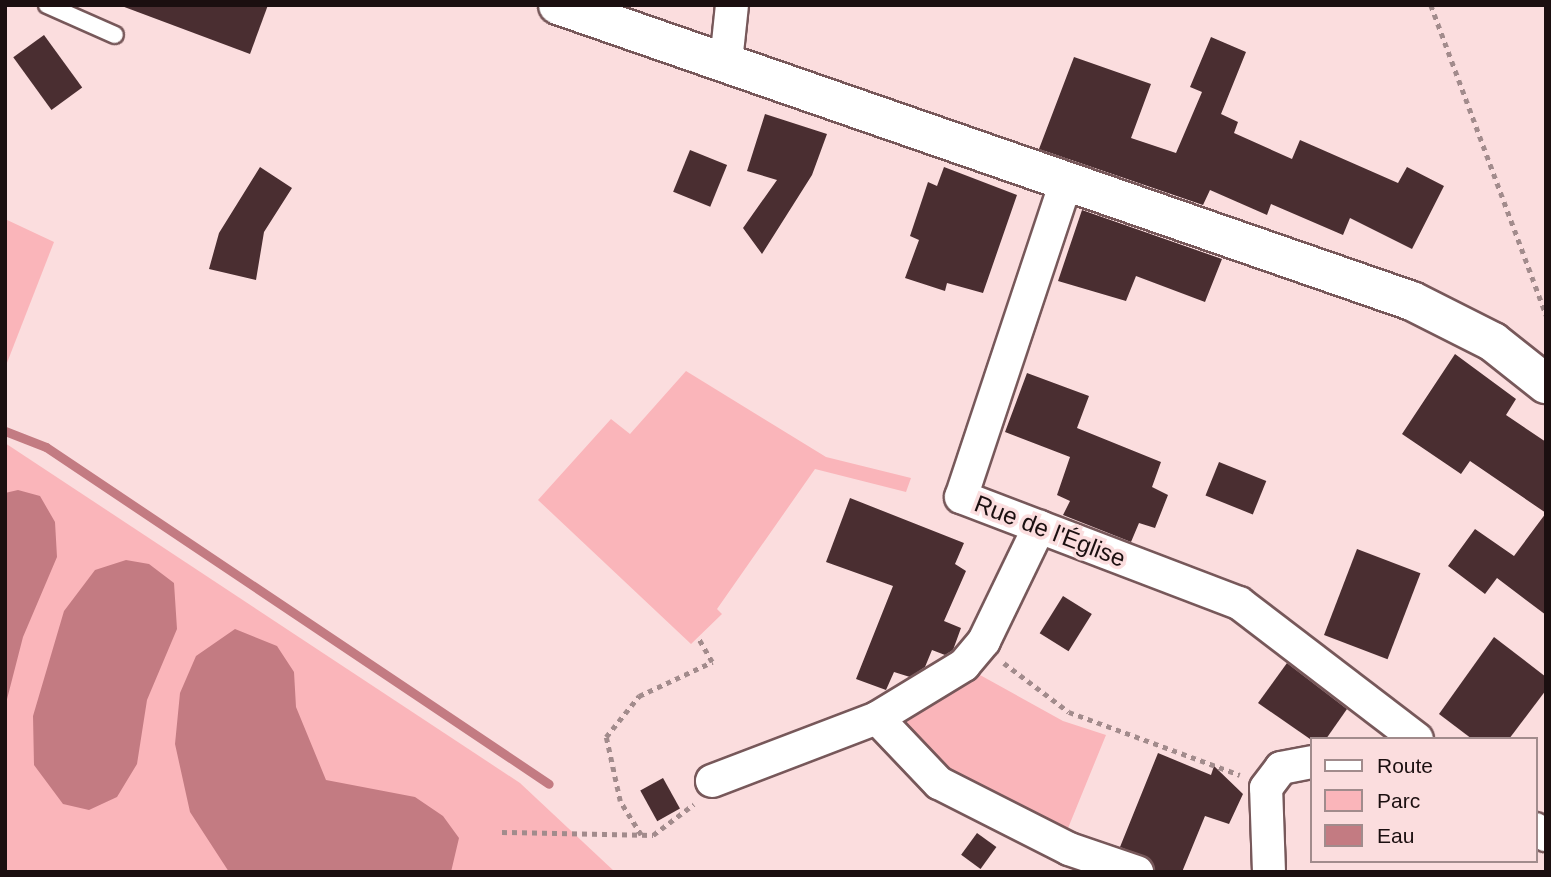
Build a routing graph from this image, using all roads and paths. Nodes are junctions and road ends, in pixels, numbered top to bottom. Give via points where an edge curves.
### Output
1 (47, 5) edge
2 (558, 5) edge
3 (732, 5) edge
4 (1431, 5) edge
5 (115, 35) dead end
6 (726, 62) junction
7 (1066, 182) junction
8 (1546, 315) edge
9 (1545, 382) edge
10 (1039, 527) junction
11 (698, 638) dead end
12 (984, 641) junction
13 (877, 718) junction
14 (1413, 737) edge
15 (1310, 762) edge
16 (712, 781) joint
17 (1266, 788) junction
18 (502, 832) dead end
19 (641, 835) junction
20 (1137, 872) edge
21 (1269, 872) edge

1 - 5 lane
2 - 6 street
3 - 6 street
4 - 8 path
6 - 7 street
7 - 9 street via 1412,301 1493,342
7 - 10 street, Rue de l'Église via 961,497
10 - 12 street
10 - 14 street, Rue de l'Église via 1239,603
11 - 19 path via 712,662 639,696 606,737 620,801
12 - 13 street via 964,665
12 - 17 path via 1040,695 1069,712 1165,743
13 - 16 street
13 - 20 street via 939,783 1069,849
15 - 17 street via 1281,768
16 - 19 path via 684,817
17 - 21 street
18 - 19 path

